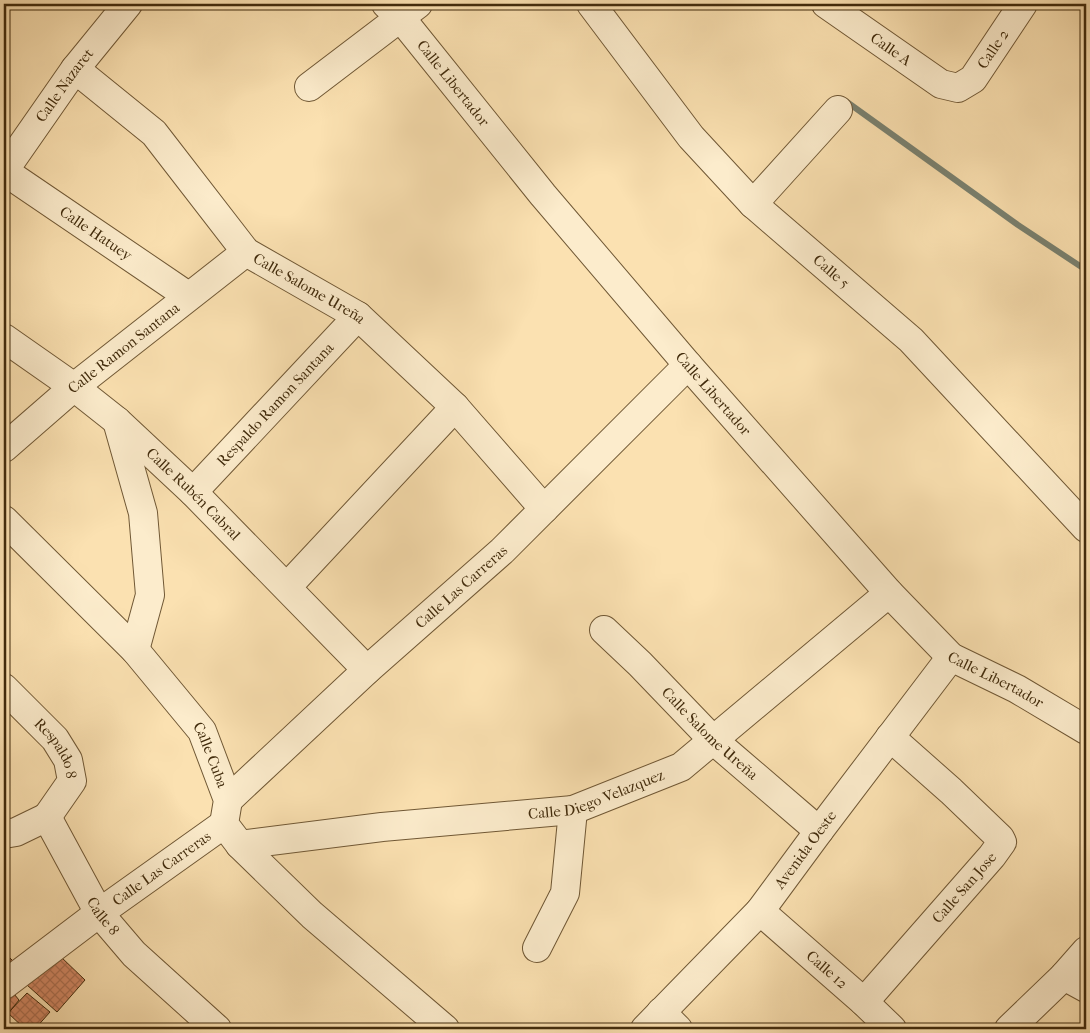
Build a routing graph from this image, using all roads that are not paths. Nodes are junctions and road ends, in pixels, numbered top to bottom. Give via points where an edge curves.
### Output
1 (128, 4) edge
2 (591, 4) edge
3 (826, 4) edge
4 (1023, 4) edge
5 (401, 8) edge
6 (75, 69) junction
7 (309, 87) dead end
8 (958, 88) joint
9 (838, 110) dead end
10 (4, 171) edge
11 (753, 204) junction
12 (246, 252) junction
13 (188, 296) junction
14 (358, 316) junction
15 (4, 338) edge
16 (688, 365) junction
17 (74, 387) junction
18 (455, 407) junction
19 (117, 421) junction
20 (4, 448) edge
21 (193, 492) junction
22 (544, 509) junction
23 (4, 520) edge
24 (1086, 528) edge
25 (287, 587) junction
26 (889, 593) junction
27 (604, 630) dead end
28 (135, 650) junction
29 (951, 658) junction
30 (367, 670) junction
31 (4, 688) edge
32 (1086, 730) edge
33 (890, 737) junction
34 (714, 740) junction
35 (573, 810) junction
36 (47, 817) junction
37 (230, 823) junction
38 (819, 831) junction
39 (4, 834) edge
40 (760, 911) junction
41 (99, 913) junction
42 (537, 948) dead end
43 (1086, 951) edge
44 (1075, 982) edge
45 (4, 985) edge
46 (864, 1002) junction
47 (661, 1024) edge
48 (217, 1029) edge
49 (445, 1029) edge
50 (892, 1029) edge
51 (1009, 1029) edge

1 - 6 street, Calle Nazaret
2 - 11 street, Calle 5 via 691,137
3 - 8 street, Calle A via 941,84
4 - 8 street, Calle 2 via 973,79
5 - 7 street
5 - 16 street, Calle Libertador via 543,195
6 - 10 street, Calle Nazaret
6 - 12 street, Calle Salome Ureña via 154,133
9 - 11 street
10 - 13 street, Calle Hatuey
11 - 24 street, Calle 5 via 911,340
12 - 13 street, Calle Ramon Santana
12 - 14 street, Calle Salome Ureña
13 - 17 street, Calle Ramon Santana
14 - 18 street, Calle Salome Ureña
14 - 21 street, Respaldo Ramon Santana
15 - 17 street, Calle Rubén Cabral
16 - 22 street, Calle Las Carreras
16 - 26 street, Calle Libertador
17 - 19 street, Calle Rubén Cabral
17 - 20 street, Calle Ramon Santana
18 - 22 street, Calle Salome Ureña
18 - 25 street
19 - 21 street, Calle Rubén Cabral
19 - 28 street via 143,513 150,595
21 - 25 street, Calle Rubén Cabral
22 - 30 street, Calle Las Carreras via 502,551
23 - 28 street, Calle Cuba
25 - 30 street, Calle Rubén Cabral
26 - 29 street, Calle Libertador
26 - 34 street, Calle Diego Velazquez
27 - 34 street, Calle Salome Ureña
28 - 37 street, Calle Cuba via 202,731
29 - 32 street, Calle Libertador via 1017,688
29 - 33 street, Avenida Oeste
30 - 37 street, Calle Las Carreras
31 - 36 street, Respaldo 8 via 55,740 68,760 72,782
33 - 38 street, Avenida Oeste
33 - 46 street, Calle San Jose via 1002,842
34 - 35 street, Calle Diego Velazquez via 681,767
34 - 38 street, Calle Salome Ureña
35 - 37 street, Calle Diego Velazquez via 382,827
35 - 42 street via 565,893
36 - 39 street via 16,832
36 - 41 street, Calle 8
37 - 41 street, Calle Las Carreras
37 - 49 street, Calle Cuba via 312,915
38 - 40 street, Avenida Oeste
40 - 46 street, Calle 12
40 - 47 street, Avenida Oeste
41 - 45 street, Calle Las Carreras
41 - 48 street, Calle 8 via 134,954
43 - 44 street
44 - 51 street
46 - 50 street, Calle 12

